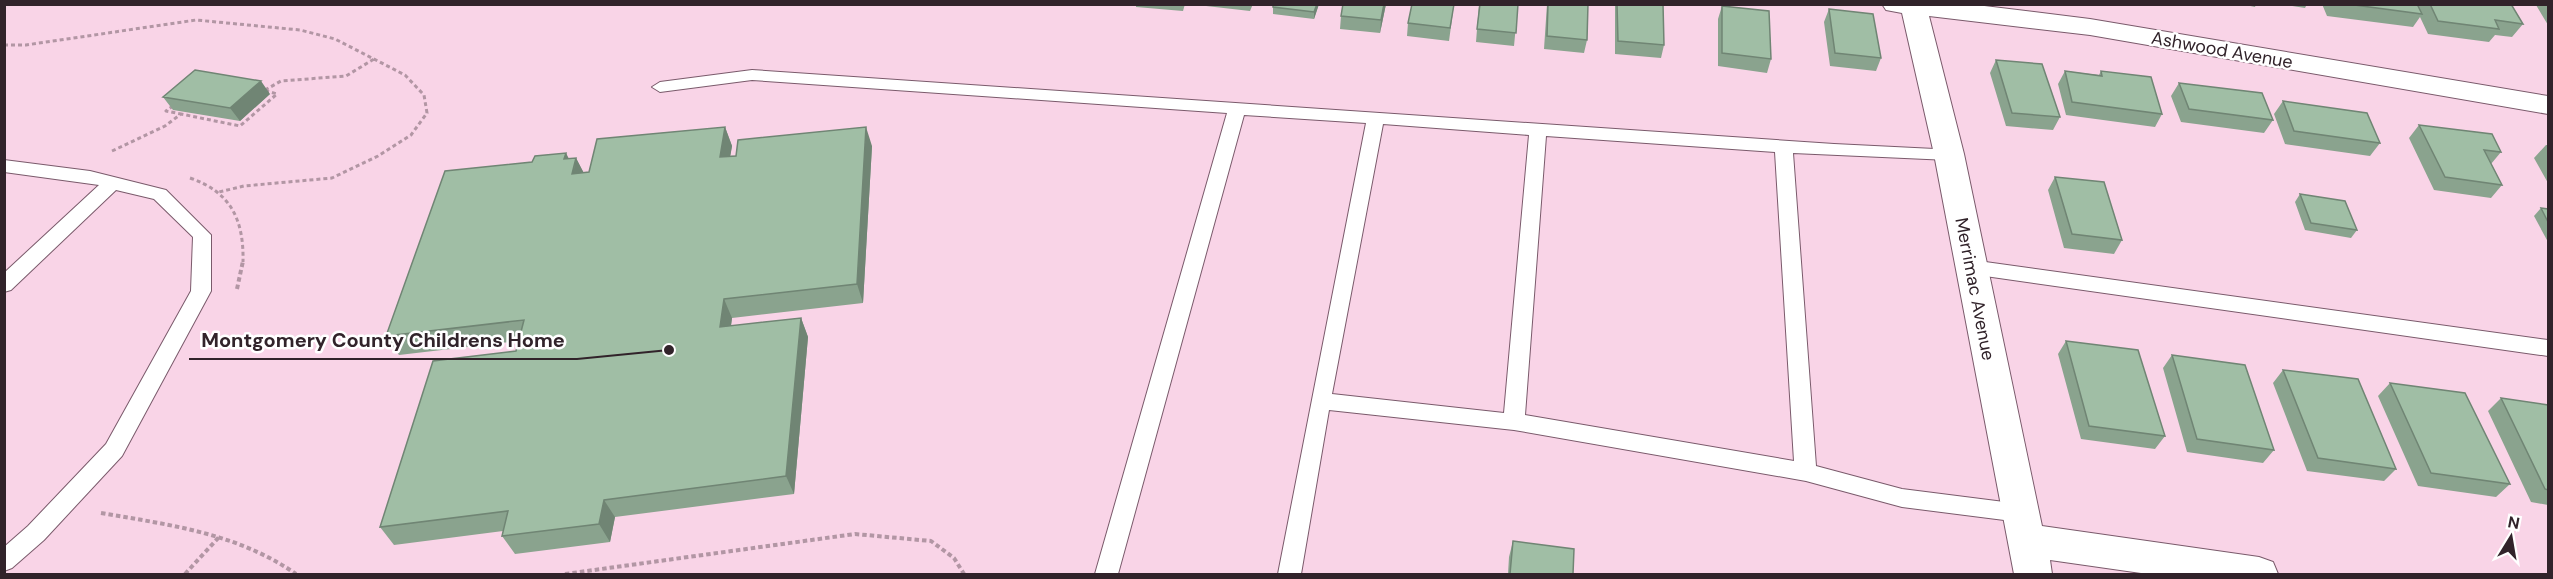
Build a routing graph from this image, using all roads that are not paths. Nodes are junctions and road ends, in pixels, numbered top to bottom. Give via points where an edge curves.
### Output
1 (1907, 5) edge
2 (660, 87) dead end
3 (2548, 105) edge
4 (1237, 110) junction
5 (1375, 119) junction
6 (1539, 130) junction
7 (1784, 147) junction
8 (1949, 154) junction
9 (4, 166) edge
10 (113, 182) junction
11 (1971, 267) junction
12 (4, 285) edge
13 (2548, 348) edge
14 (1320, 401) junction
15 (1514, 422) junction
16 (1806, 472) junction
17 (2026, 543) edge
18 (4, 561) edge
19 (1106, 574) edge
20 (1289, 574) edge
21 (2259, 574) edge

1 - 3 street, Ashwood Avenue via 2090,27
1 - 8 street, Merrimac Avenue
2 - 4 lane via 752,75
4 - 5 lane
4 - 19 lane
5 - 6 lane
5 - 14 lane
6 - 7 lane
6 - 15 lane
7 - 8 lane
7 - 16 lane
8 - 11 street, Merrimac Avenue
9 - 10 lane
10 - 12 lane
10 - 18 lane via 160,194 202,236 201,291 114,450 36,533
11 - 13 lane
11 - 17 street, Merrimac Avenue
14 - 15 lane
14 - 20 lane
15 - 16 lane
16 - 17 lane via 1902,498
17 - 21 street

